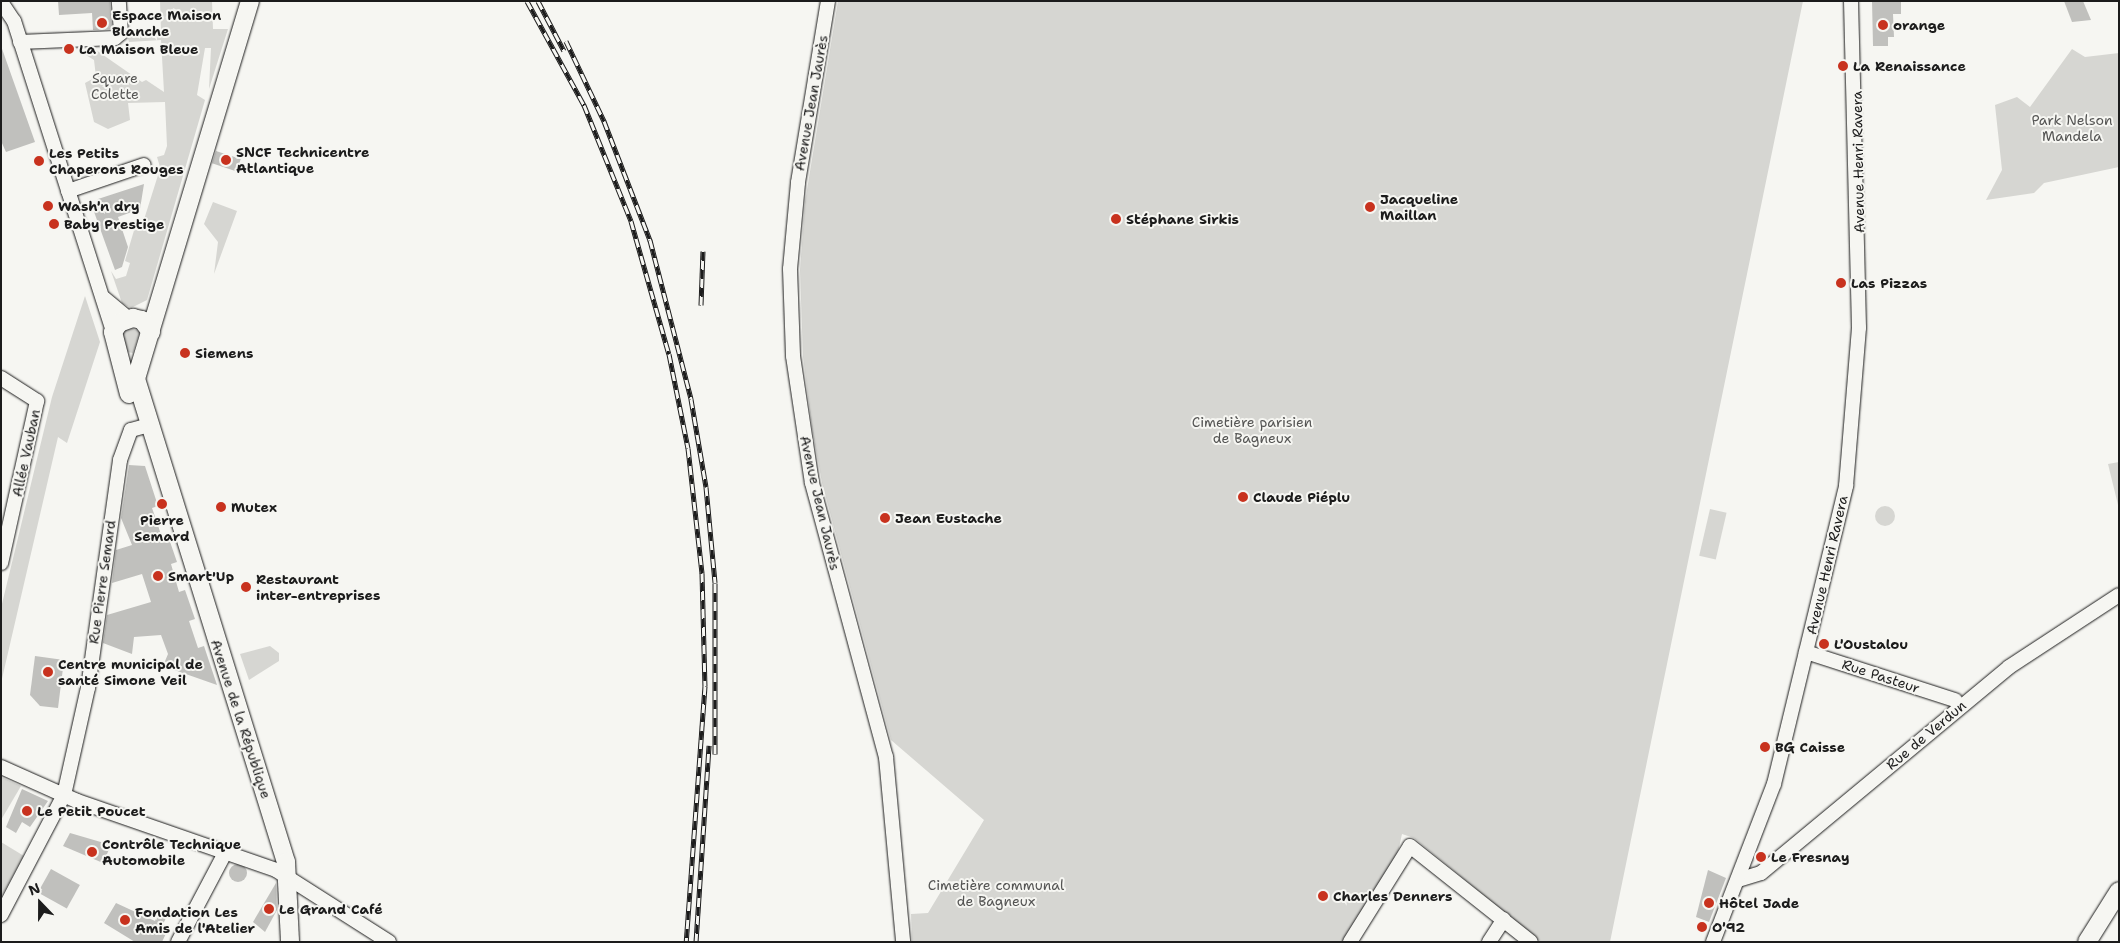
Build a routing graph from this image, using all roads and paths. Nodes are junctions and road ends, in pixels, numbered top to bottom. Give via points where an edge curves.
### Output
1 (119, 1) edge
2 (250, 1) edge
3 (828, 1) edge
4 (1851, 1) edge
5 (1859, 1) edge
6 (1, 2) edge
7 (20, 42) junction
8 (1856, 82) junction
9 (144, 165) dead end
10 (68, 191) junction
11 (163, 287) junction
12 (104, 298) junction
13 (134, 318) junction
14 (113, 332) junction
15 (151, 332) junction
16 (121, 358) junction
17 (141, 358) junction
18 (1, 378) edge
19 (144, 428) junction
20 (1, 563) edge
21 (2119, 595) edge
22 (1806, 652) junction
23 (1955, 700) dead end
24 (1, 767) edge
25 (64, 795) junction
26 (225, 853) junction
27 (289, 878) junction
28 (1738, 880) junction
29 (2119, 891) edge
30 (1, 915) edge
31 (1504, 919) junction
32 (178, 942) edge
33 (290, 942) edge
34 (389, 942) edge
35 (903, 942) edge
36 (1350, 942) edge
37 (1489, 942) edge
38 (1531, 942) edge
39 (1713, 942) edge
40 (2087, 942) edge

1 - 7 street via 121,33 115,38
2 - 11 main road
3 - 35 street, Avenue Jean Jaurès via 798,183 790,269 793,356 812,483 886,756
4 - 8 street, Avenue Henri Ravera
5 - 8 street, Avenue Henri Ravera
6 - 7 street via 11,13
7 - 10 street
8 - 22 street, Avenue Henri Ravera via 1859,328 1851,430 1842,509
9 - 10 street
10 - 12 street
11 - 13 main road
11 - 15 main road
12 - 13 street
12 - 14 street
13 - 14 main road
13 - 15 main road
14 - 16 main road, Avenue de la République
15 - 17 main road, Avenue de la République
16 - 17 main road
16 - 19 main road, Avenue de la République
17 - 19 main road, Avenue de la République via 136,379
18 - 20 street, Allée Vauban via 37,401
19 - 25 street, Rue Pierre Semard via 131,430 125,442 88,688
19 - 27 main road, Avenue de la République via 171,501
21 - 28 street, Rue de Verdun via 2008,667 1761,873
22 - 23 street, Rue Pasteur
22 - 28 street, Avenue Henri Ravera via 1774,784
24 - 25 street
25 - 26 street
25 - 30 street, Rue Pierre Semard
26 - 27 street
26 - 32 street
27 - 33 main road, Avenue de la République
27 - 34 street
28 - 39 street, Avenue Henri Ravera
29 - 40 main road
31 - 36 street via 1410,846
31 - 37 street
31 - 38 street

